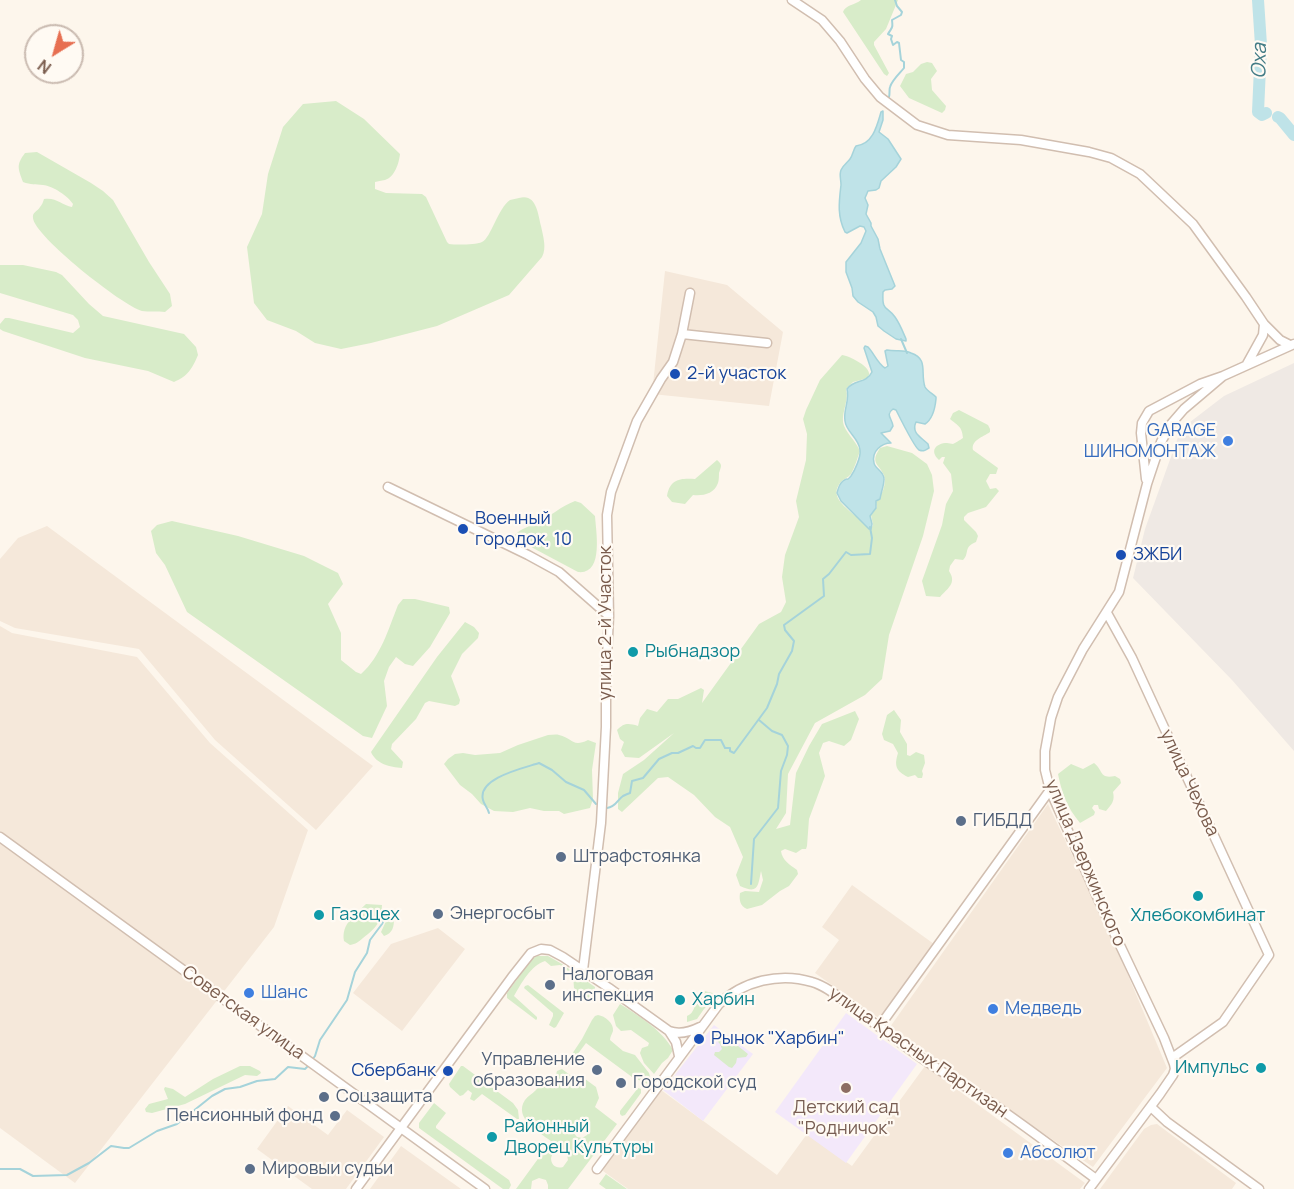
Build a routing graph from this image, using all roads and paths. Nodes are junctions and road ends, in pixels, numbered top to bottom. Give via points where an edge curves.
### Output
1 (792, 0) edge
2 (690, 293) dead end
3 (1264, 324) junction
4 (682, 334) junction
5 (767, 342) dead end
6 (1292, 345) edge
7 (1247, 364) junction
8 (1223, 376) junction
9 (1147, 484) junction
10 (388, 487) dead end
11 (1107, 613) junction
12 (609, 616) junction
13 (1050, 790) junction
14 (0, 837) edge
15 (583, 970) junction
16 (703, 1025) junction
17 (879, 1027) junction
18 (669, 1031) junction
19 (679, 1056) junction
20 (1172, 1058) junction
21 (1150, 1107) junction
22 (400, 1129) junction
23 (597, 1168) dead end
24 (1096, 1179) junction
25 (356, 1189) edge
26 (485, 1189) edge
27 (1089, 1189) edge
28 (1259, 1189) edge

1 - 3 street via 822,20 880,97 917,125 948,135 1021,140 1089,152 1111,158 1140,174 1193,224
2 - 4 street, улица 2-й Участок
3 - 6 street via 1280,340
3 - 7 street via 1263,335
4 - 5 street
4 - 12 street, улица 2-й Участок via 673,362 637,421 611,492 607,515
6 - 7 street
7 - 8 street
8 - 9 street, улица Дзержинского via 1171,424
8 - 9 street, улица Дзержинского via 1149,411 1141,433
9 - 11 street, улица Дзержинского via 1119,592
10 - 12 street via 559,572
11 - 13 street, улица Дзержинского via 1083,649 1051,718 1045,751
11 - 20 street, улица Чехова via 1132,658 1269,955 1223,1022
12 - 15 street, улица 2-й Участок via 601,824
13 - 17 street
13 - 20 street, улица Дзержинского
14 - 22 street, Советская улица
15 - 18 street
15 - 22 street via 550,950 531,953
16 - 17 street, улица Красных Партизан via 719,1004 738,989 789,978 822,986
16 - 18 street via 692,1031
16 - 19 street, улица Красных Партизан
17 - 24 street, улица Красных Партизан
18 - 19 street
19 - 23 street, улица Красных Партизан
20 - 21 street via 1173,1075
21 - 24 street
21 - 28 street
22 - 25 street
22 - 26 street, Советская улица
24 - 27 street

